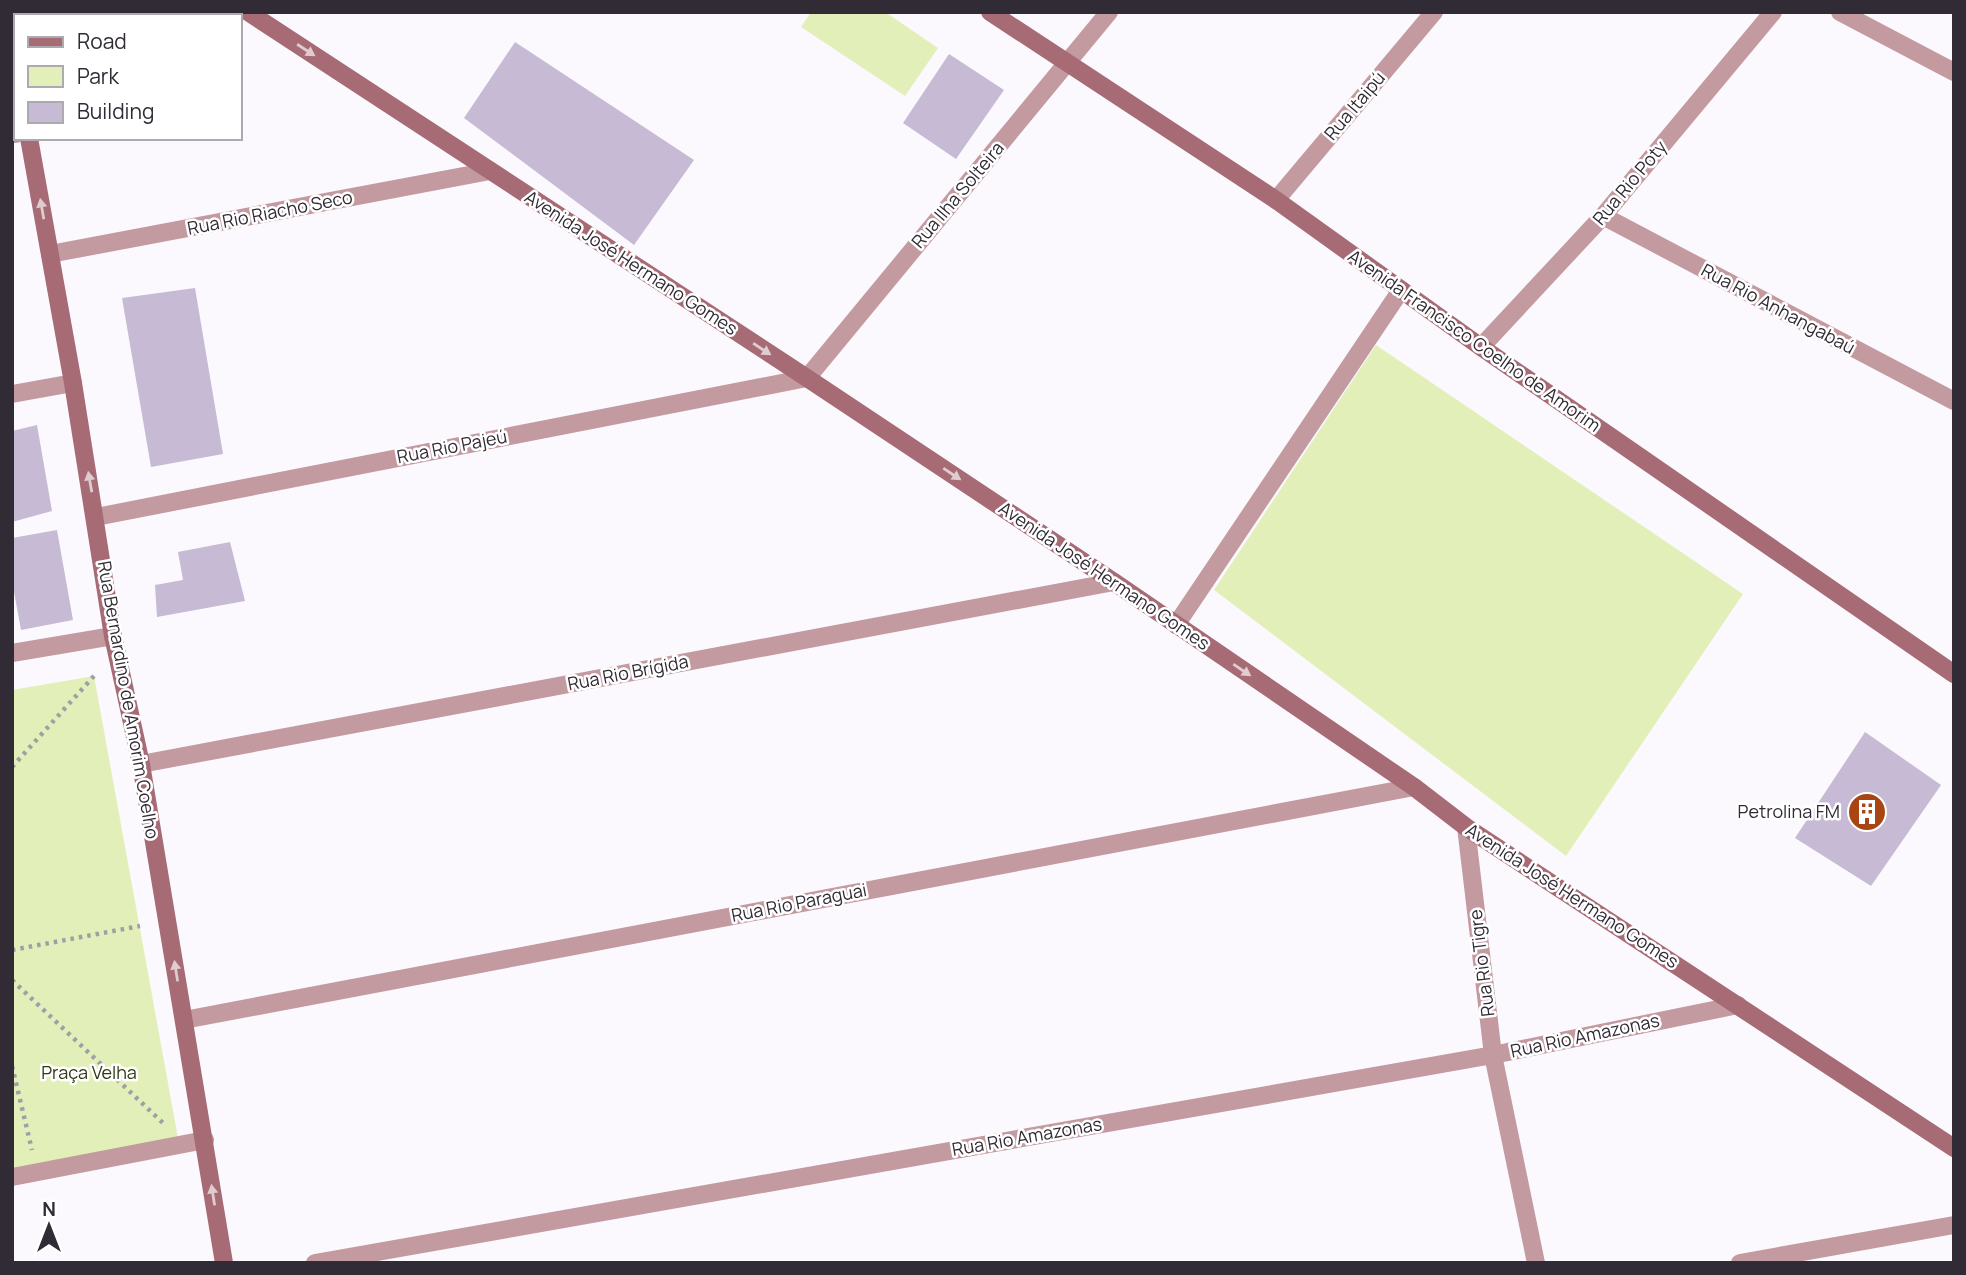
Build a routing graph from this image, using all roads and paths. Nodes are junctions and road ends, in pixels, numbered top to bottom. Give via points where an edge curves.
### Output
1 (248, 12) edge
2 (990, 12) edge
3 (1109, 12) edge
4 (1434, 12) edge
5 (1773, 12) edge
6 (1840, 12) edge
7 (1068, 63) junction
8 (1954, 72) edge
9 (29, 140) edge
10 (490, 171) junction
11 (1276, 200) junction
12 (1603, 216) junction
13 (50, 254) junction
14 (1401, 290) junction
15 (1480, 348) junction
16 (807, 378) junction
17 (73, 383) junction
18 (12, 394) edge
19 (1954, 401) edge
20 (96, 517) junction
21 (1114, 582) junction
22 (1176, 625) junction
23 (113, 636) junction
24 (12, 653) edge
25 (1954, 674) edge
26 (94, 677) dead end
27 (141, 764) junction
28 (12, 767) edge
29 (1414, 787) junction
30 (1466, 827) junction
31 (139, 926) dead end
32 (12, 950) edge
33 (12, 980) edge
34 (1738, 1005) junction
35 (184, 1020) junction
36 (1493, 1055) junction
37 (12, 1066) edge
38 (13, 1073) edge
39 (169, 1129) dead end
40 (205, 1140) junction
41 (1954, 1147) edge
42 (32, 1151) dead end
43 (12, 1177) edge
44 (1954, 1225) edge
45 (224, 1263) edge
46 (315, 1263) edge
47 (1535, 1263) edge
48 (1741, 1263) edge

1 -> 10 street, Avenida José Hermano Gomes
2 - 7 street, Avenida Francisco Coelho de Amorim
3 - 7 street, Rua Ilha Solteira
4 - 11 street, Rua Itaipú
5 - 12 street, Rua Rio Poty
6 - 8 street
7 - 11 street, Avenida Francisco Coelho de Amorim
7 - 16 street, Rua Ilha Solteira
13 -> 9 street, Rua Bernardino de Amorim Coelho
10 - 13 street, Rua Rio Riacho Seco
10 -> 16 street, Avenida José Hermano Gomes
11 - 14 street, Avenida Francisco Coelho de Amorim
12 - 15 street, Rua Rio Poty
12 - 19 street, Rua Rio Anhangabaú
13 - 17 street, Rua Bernardino de Amorim Coelho
14 - 15 street, Avenida Francisco Coelho de Amorim
14 - 22 street
15 - 25 street, Avenida Francisco Coelho de Amorim
16 - 20 street, Rua Rio Pajeú
16 -> 21 street, Avenida José Hermano Gomes
17 - 18 street
20 -> 17 street, Rua Bernardino de Amorim Coelho
20 - 23 street, Rua Bernardino de Amorim Coelho
21 - 22 street, Avenida José Hermano Gomes
21 - 27 street, Rua Rio Brígida
22 -> 29 street, Avenida José Hermano Gomes
23 - 24 street
23 - 27 street, Rua Bernardino de Amorim Coelho
26 - 28 path
35 -> 27 street, Rua Bernardino de Amorim Coelho
29 - 30 street, Avenida José Hermano Gomes
29 - 35 street, Rua Rio Paraguai
30 - 34 street, Avenida José Hermano Gomes
30 - 36 street, Rua Rio Tigre
31 - 32 path
33 - 39 path
34 - 36 street, Rua Rio Amazonas
34 - 41 street, Avenida José Hermano Gomes
35 - 40 street, Rua Bernardino de Amorim Coelho
36 - 46 street, Rua Rio Amazonas
36 - 47 street, Rua Rio Tigre
37 - 38 path
38 - 42 path
40 - 43 street
45 -> 40 street, Rua Bernardino de Amorim Coelho
44 - 48 street

